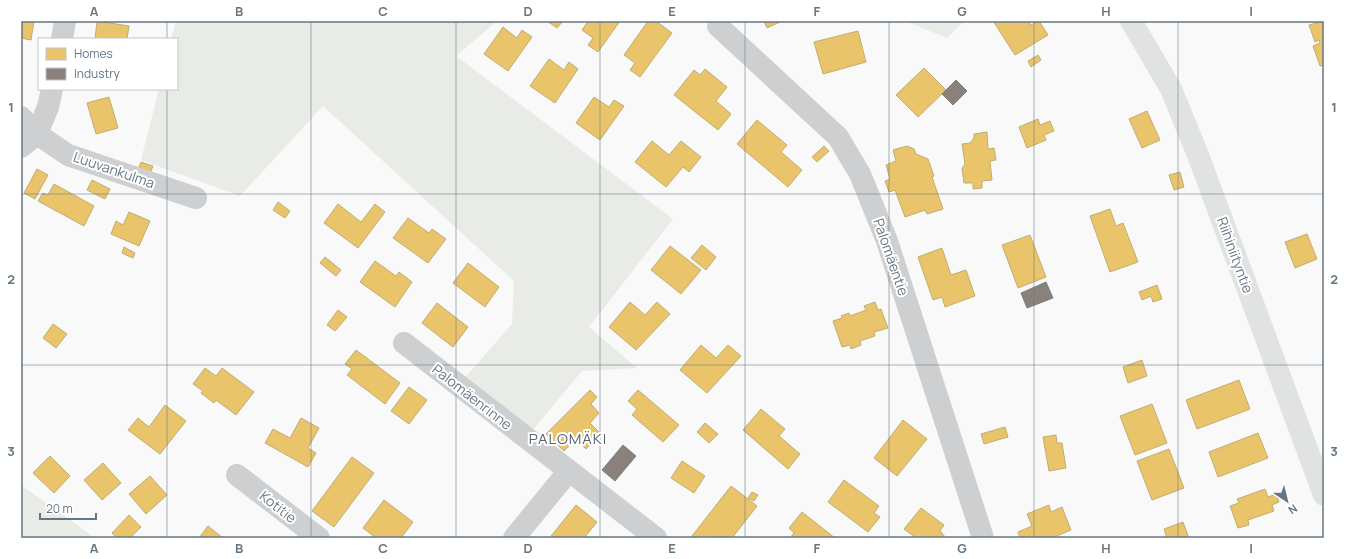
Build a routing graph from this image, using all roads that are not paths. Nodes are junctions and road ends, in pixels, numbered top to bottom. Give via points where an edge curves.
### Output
1 (65, 21) edge
2 (1131, 21) edge
3 (718, 26) dead end
4 (62, 38) edge
5 (52, 90) edge
6 (21, 117) edge
7 (29, 140) edge
8 (196, 198) dead end
9 (404, 343) dead end
10 (568, 472) junction
11 (237, 475) dead end
12 (1324, 496) edge
13 (319, 538) edge
14 (514, 538) edge
15 (656, 538) edge
16 (983, 538) edge

1 - 4 street
2 - 12 main road, Riihiniityntie via 1171,89 1198,155
3 - 16 street, Palomäentie via 838,137 860,174 887,241
5 - 7 street via 48,107
6 - 7 street, Luuvankulma
7 - 8 street, Luuvankulma
9 - 10 street, Palomäenrinne
10 - 14 street
10 - 15 street, Palomäenrinne
11 - 13 street, Kotitie

